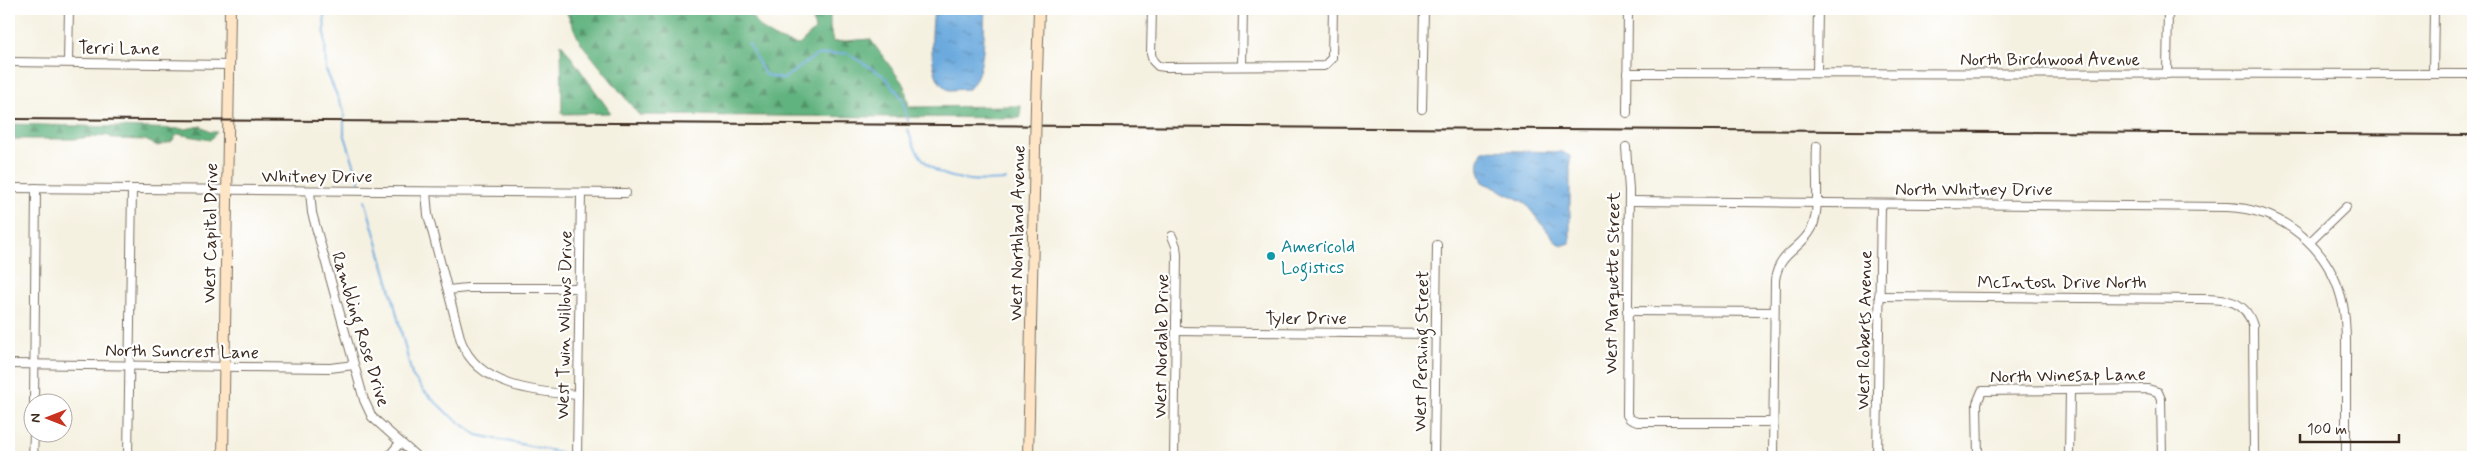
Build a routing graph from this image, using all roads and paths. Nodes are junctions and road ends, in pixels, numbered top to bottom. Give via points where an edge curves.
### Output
1 (69, 9) edge
2 (230, 9) edge
3 (1038, 9) edge
4 (1152, 9) edge
5 (1243, 9) edge
6 (1333, 9) edge
7 (1424, 9) edge
8 (1628, 9) edge
9 (1818, 9) edge
10 (2168, 9) edge
11 (2434, 9) edge
12 (9, 62) edge
13 (68, 62) junction
14 (229, 65) junction
15 (1242, 66) junction
16 (1817, 73) junction
17 (1627, 74) junction
18 (2167, 74) junction
19 (2433, 74) junction
20 (2473, 74) edge
21 (1422, 109) dead end
22 (1627, 112) dead end
23 (1626, 146) dead end
24 (1817, 146) dead end
25 (9, 188) edge
26 (36, 188) junction
27 (132, 190) junction
28 (227, 190) junction
29 (310, 191) junction
30 (426, 192) junction
31 (581, 193) junction
32 (626, 193) dead end
33 (1629, 201) junction
34 (1815, 202) junction
35 (1881, 204) junction
36 (2346, 207) dead end
37 (1172, 236) dead end
38 (2310, 242) junction
39 (1438, 245) dead end
40 (580, 288) junction
41 (448, 290) junction
42 (1879, 296) junction
43 (1627, 311) junction
44 (1774, 312) junction
45 (1176, 331) junction
46 (1436, 334) junction
47 (9, 364) edge
48 (34, 364) junction
49 (130, 365) junction
50 (354, 365) junction
51 (225, 367) junction
52 (2070, 390) junction
53 (34, 394) edge
54 (578, 395) junction
55 (1773, 422) junction
56 (400, 443) junction
57 (34, 444) edge
58 (33, 457) edge
59 (128, 457) edge
60 (223, 457) edge
61 (388, 457) edge
62 (417, 457) edge
63 (577, 457) edge
64 (1028, 457) edge
65 (1174, 457) edge
66 (1434, 457) edge
67 (1773, 457) edge
68 (1877, 457) edge
69 (1978, 457) edge
70 (2069, 457) edge
71 (2162, 457) edge
72 (2254, 457) edge
73 (2346, 457) edge

1 - 13 street
2 - 14 street, West Capitol Drive
3 - 64 street, West Northland Avenue, bridge
4 - 15 street via 1151,54 1155,64 1160,67
5 - 15 street
6 - 15 street via 1329,64
7 - 21 street
8 - 17 street
9 - 16 street
10 - 18 street
11 - 19 street
12 - 13 street, Terri Lane
13 - 14 street, Terri Lane
14 - 28 street, West Capitol Drive
16 - 17 street, North Birchwood Avenue
16 - 18 street, North Birchwood Avenue
17 - 22 street
18 - 19 street, North Birchwood Avenue
19 - 20 street, North Birchwood Avenue
23 - 33 street, West Marquette Street
24 - 34 street
25 - 26 street, Whitney Drive
26 - 27 street, Whitney Drive
26 - 48 street
27 - 28 street, Whitney Drive
27 - 49 street
28 - 29 street, Whitney Drive
28 - 51 street, West Capitol Drive
29 - 30 street, Whitney Drive
29 - 50 street, Rambling Rose Drive via 312,213
30 - 31 street, Whitney Drive
30 - 41 street via 428,215
31 - 32 street, Whitney Drive
31 - 40 street, West Twin Willows Drive
33 - 34 street, North Whitney Drive
33 - 43 street, West Marquette Street
34 - 35 street, North Whitney Drive
34 - 44 street via 1814,223 1809,233 1778,267
35 - 38 street, North Whitney Drive via 2238,207 2279,220
35 - 42 street, West Roberts Avenue
36 - 38 street
37 - 45 street, West Nordale Drive via 1177,255
38 - 73 street, North Whitney Drive via 2330,269 2343,306 2346,327
39 - 46 street, West Pershing Street
40 - 41 street
40 - 54 street, West Twin Willows Drive
41 - 54 street via 464,348 490,376 502,383
42 - 68 street, West Roberts Avenue
42 - 72 street, McIntosh Drive North via 2230,300 2242,306 2253,326
43 - 44 street
43 - 55 street, West Marquette Street via 1626,408 1630,419 1637,422
44 - 55 street
45 - 46 street, Tyler Drive
45 - 65 street, West Nordale Drive
46 - 66 street, West Pershing Street
47 - 48 street, North Suncrest Lane
48 - 49 street, North Suncrest Lane
48 - 53 street
49 - 51 street, North Suncrest Lane
49 - 59 street
50 - 51 street, North Suncrest Lane via 330,368
50 - 56 street, Rambling Rose Drive via 372,417
51 - 60 street, West Capitol Drive
52 - 69 street, North Winesap Lane via 1987,390 1979,394
52 - 70 street
52 - 71 street, North Winesap Lane via 2148,389 2158,392 2162,408
54 - 63 street, West Twin Willows Drive
55 - 67 street
56 - 61 street
56 - 62 street, Rambling Rose Drive
57 - 58 street

